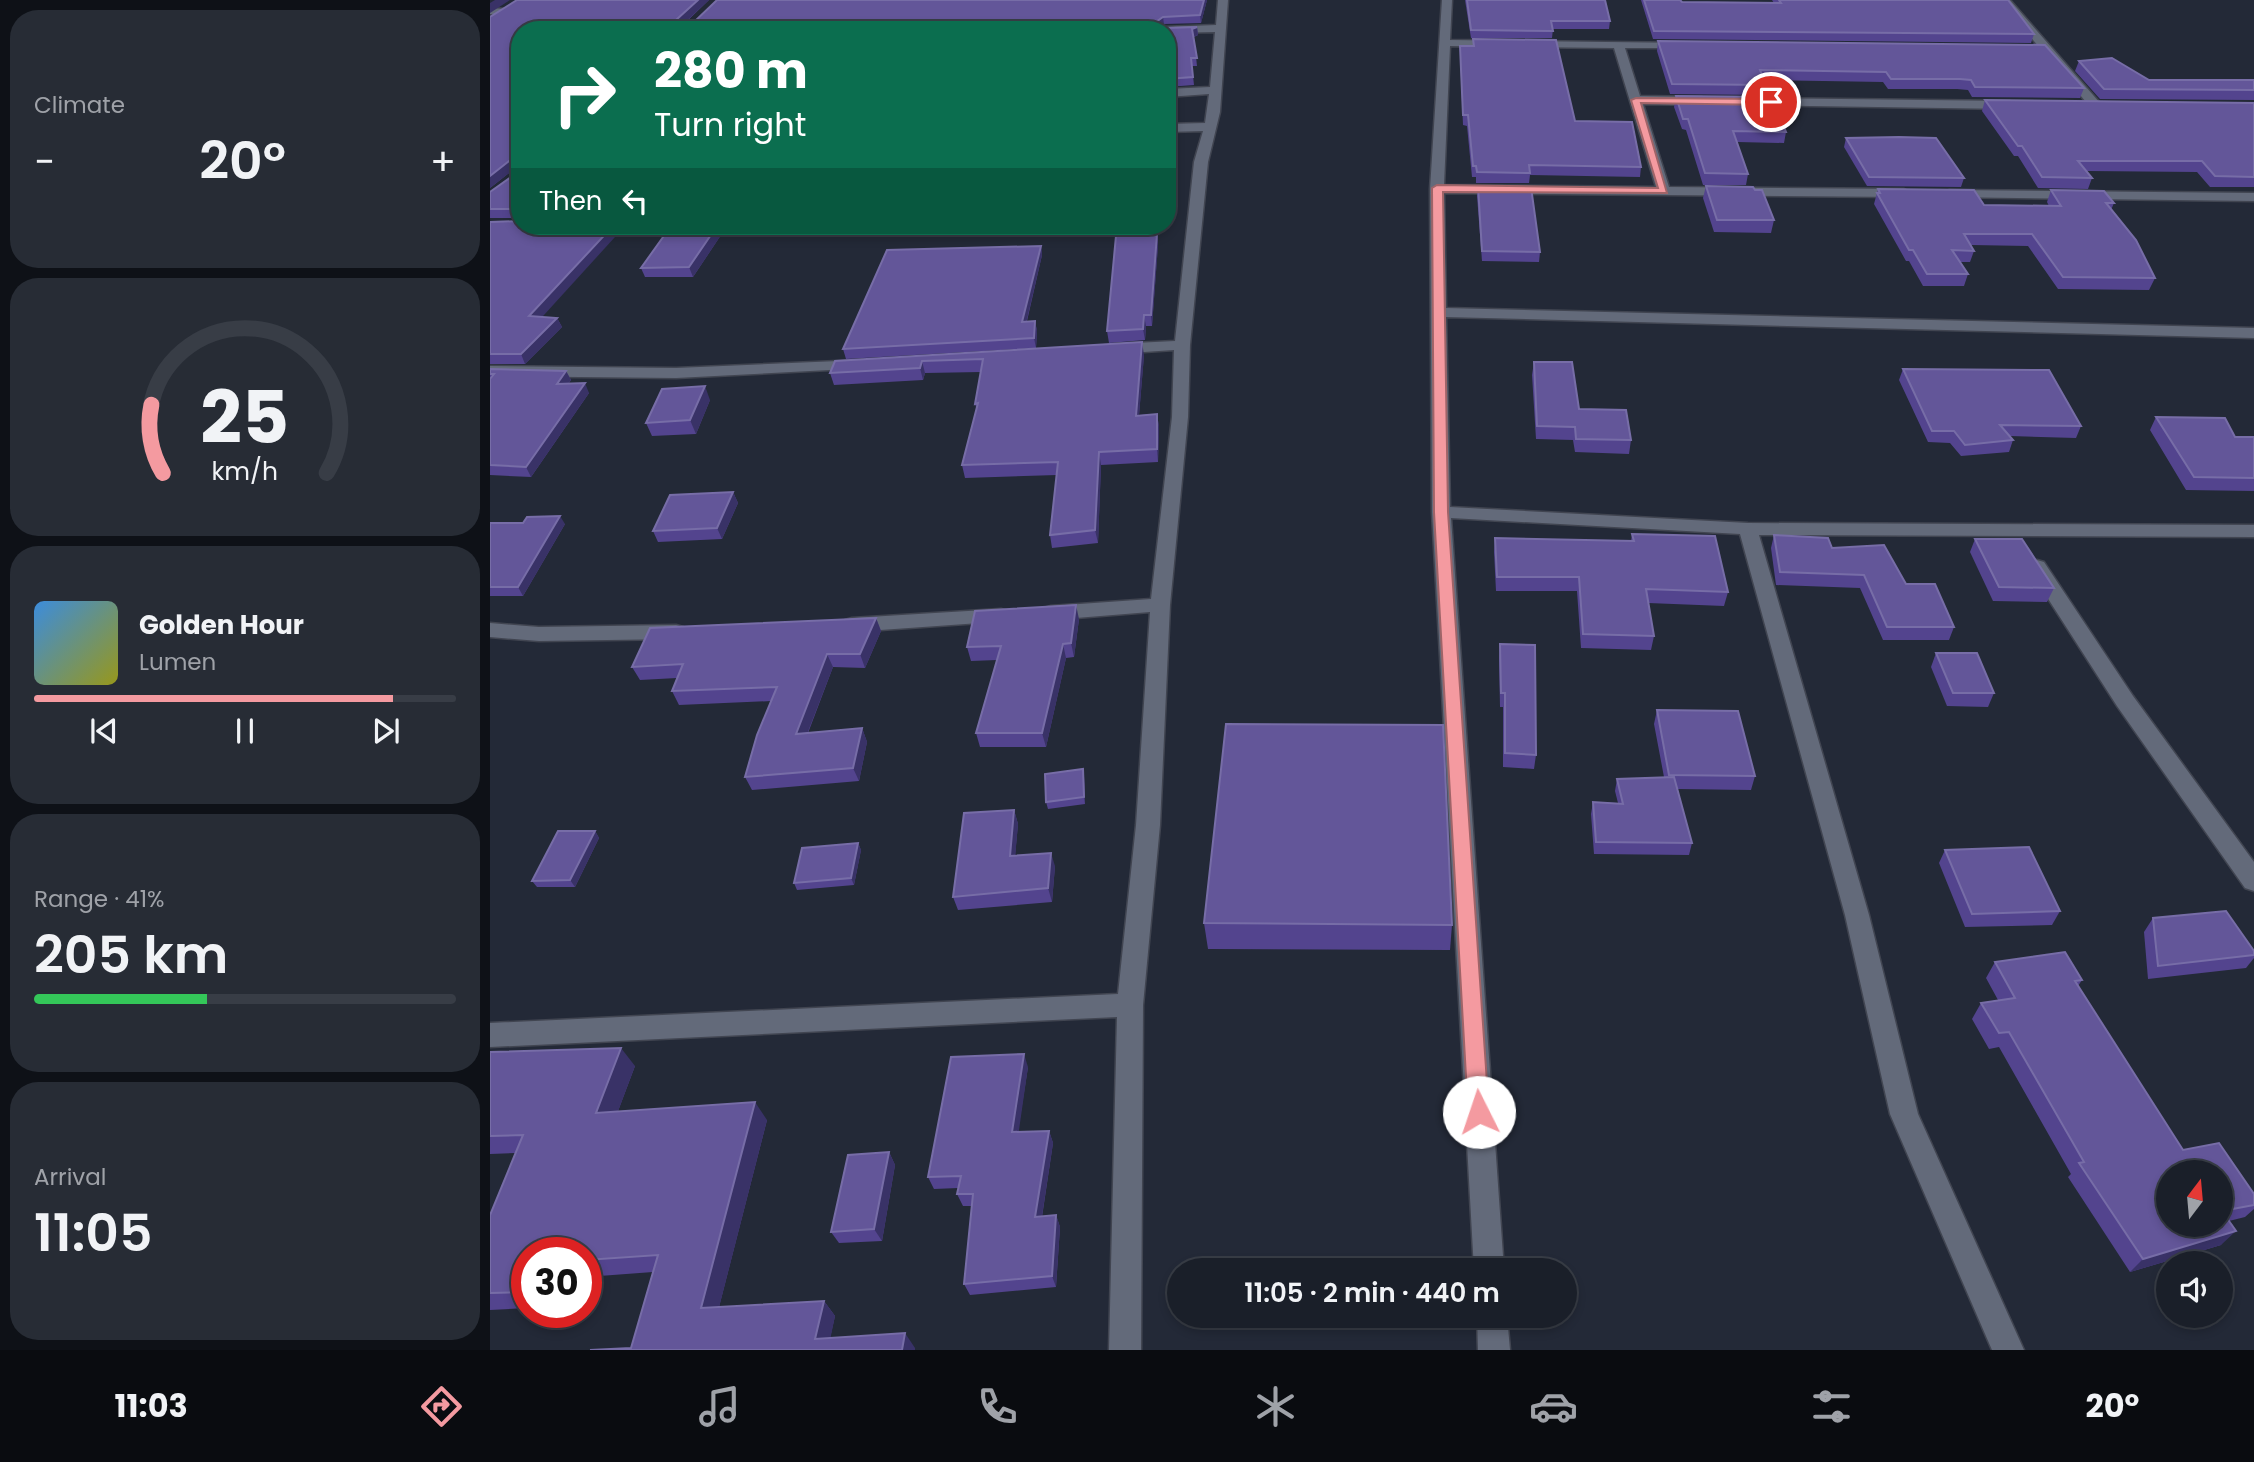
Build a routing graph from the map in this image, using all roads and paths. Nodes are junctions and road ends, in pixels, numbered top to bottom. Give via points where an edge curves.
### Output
1 (1223, 0) edge
2 (1447, 0) edge
3 (2004, 0) edge
4 (490, 11) edge
5 (490, 21) edge
6 (1221, 28) junction
7 (1176, 30) edge
8 (1447, 43) junction
9 (1618, 44) junction
10 (1702, 45) edge
11 (2035, 49) edge
12 (2048, 49) junction
13 (1216, 90) junction
14 (1176, 92) edge
15 (1636, 100) junction
16 (1719, 101) edge
17 (1733, 102) edge
18 (2026, 105) edge
19 (2082, 106) edge
20 (1211, 127) junction
21 (1176, 128) edge
22 (1437, 188) junction
23 (1664, 191) junction
24 (2254, 197) edge
25 (1441, 312) junction
26 (2254, 333) edge
27 (1182, 345) junction
28 (1100, 350) edge
29 (882, 363) edge
30 (490, 370) edge
31 (1441, 512) junction
32 (1748, 529) junction
33 (2013, 529) junction
34 (2254, 531) edge
35 (1160, 605) junction
36 (831, 626) edge
37 (490, 631) edge
38 (697, 632) edge
39 (2254, 881) edge
40 (1130, 1005) junction
41 (490, 1035) edge
42 (1488, 1258) edge
43 (1493, 1328) edge
44 (1125, 1350) edge
45 (1494, 1350) edge
46 (2008, 1350) edge

1 - 6 street
2 - 8 street
3 - 12 street
4 - 5 street via 510,9
6 - 7 street
6 - 13 street
8 - 9 street
8 - 22 street
9 - 10 street
9 - 15 street
11 - 12 street
12 - 19 street via 2102,106
13 - 14 street
13 - 20 street
15 - 16 street
15 - 23 street
17 - 18 street
20 - 21 street
20 - 27 street via 1201,162
22 - 23 street
22 - 25 street
23 - 24 street
25 - 26 street
25 - 31 street
27 - 28 street
27 - 35 street via 1180,417
29 - 30 street via 586,375
31 - 32 street
31 - 42 street
32 - 33 street
32 - 46 street via 1857,915 1904,1114
33 - 34 street
33 - 39 street via 2125,701
35 - 36 street
35 - 40 street via 1148,825
37 - 38 street
40 - 41 street
40 - 44 street
43 - 45 street

